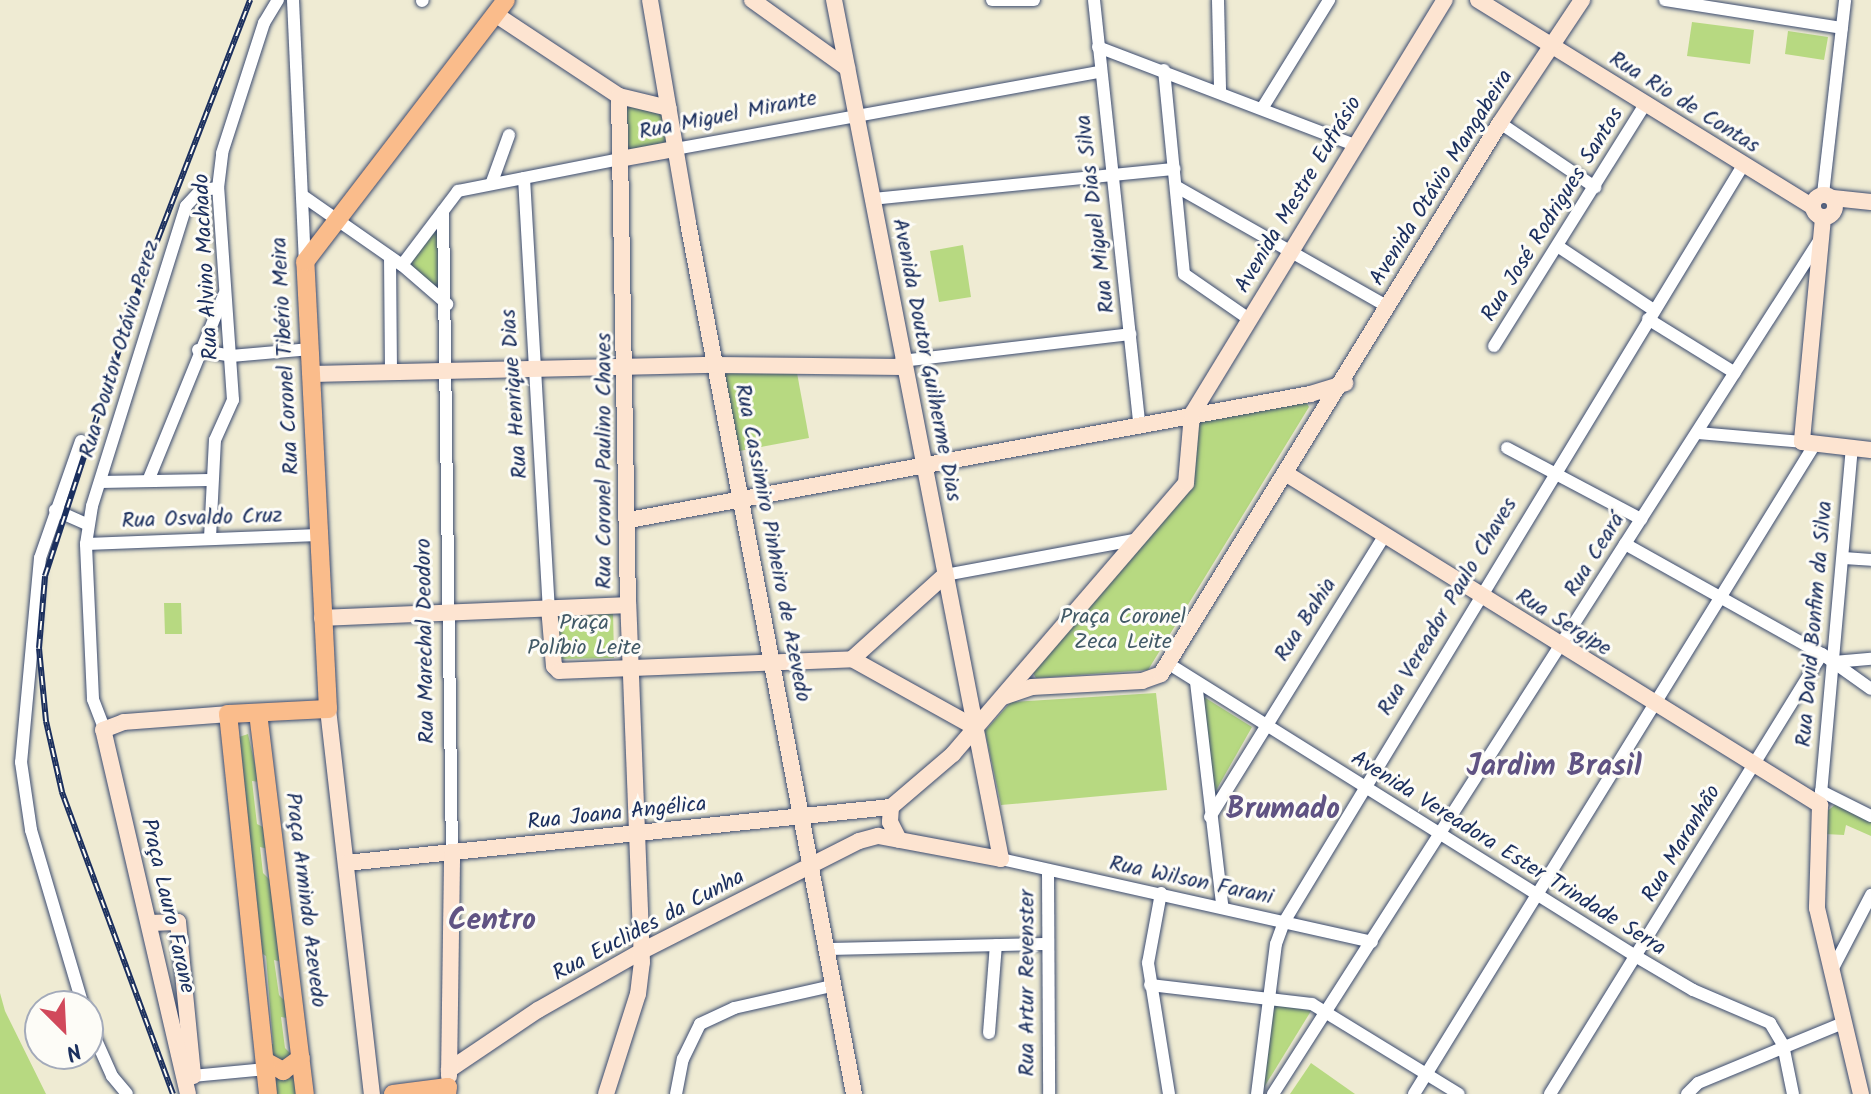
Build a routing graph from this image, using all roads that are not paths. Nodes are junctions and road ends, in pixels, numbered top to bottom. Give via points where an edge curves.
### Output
1 (278, 0) edge
2 (293, 0) edge
3 (650, 0) edge
4 (752, 0) edge
5 (834, 0) edge
6 (992, 0) edge
7 (1003, 0) edge
8 (1034, 0) edge
9 (1094, 0) edge
10 (1218, 0) edge
11 (1329, 0) edge
12 (1445, 0) edge
13 (1478, 0) edge
14 (1582, 0) edge
15 (1665, 0) edge
16 (1845, 0) edge
17 (500, 7) edge
18 (1842, 28) junction
19 (1553, 45) junction
20 (1098, 47) junction
21 (847, 68) junction
22 (1164, 70) junction
23 (1100, 72) junction
24 (1220, 91) junction
25 (619, 96) junction
26 (1645, 104) junction
27 (1263, 107) junction
28 (669, 108) junction
29 (855, 113) junction
30 (1500, 123) junction
31 (509, 135) dead end
32 (1355, 145) junction
33 (675, 149) junction
34 (620, 159) junction
35 (1742, 167) junction
36 (1175, 169) junction
37 (1112, 175) junction
38 (524, 178) junction
39 (492, 182) junction
40 (1177, 187) junction
41 (1595, 187) junction
42 (218, 188) junction
43 (303, 196) junction
44 (872, 199) junction
45 (1871, 202) edge
46 (1829, 204) junction
47 (443, 211) junction
48 (339, 221) junction
49 (1820, 239) junction
50 (1559, 247) junction
51 (1289, 253) junction
52 (390, 257) junction
53 (305, 262) junction
54 (402, 265) junction
55 (225, 293) junction
56 (447, 304) junction
57 (1388, 307) junction
58 (1651, 314) junction
59 (1249, 319) junction
60 (1130, 334) junction
61 (1494, 346) dead end
62 (311, 349) junction
63 (198, 350) junction
64 (231, 356) junction
65 (902, 364) junction
66 (715, 365) junction
67 (627, 367) junction
68 (533, 369) junction
69 (391, 370) junction
70 (447, 370) junction
71 (1735, 373) junction
72 (312, 374) junction
73 (1345, 383) junction
74 (1310, 394) junction
75 (1192, 414) junction
76 (1139, 423) junction
77 (1315, 429) junction
78 (1698, 433) junction
79 (81, 441) dead end
80 (1808, 443) junction
81 (1852, 447) junction
82 (1507, 448) dead end
83 (1871, 450) edge
84 (924, 463) junction
85 (1554, 470) junction
86 (1285, 473) junction
87 (209, 480) junction
88 (148, 481) junction
89 (100, 482) junction
90 (741, 499) junction
91 (55, 510) junction
92 (1641, 519) junction
93 (629, 520) junction
94 (88, 525) junction
95 (319, 535) junction
96 (210, 538) junction
97 (1383, 538) junction
98 (1139, 539) junction
99 (86, 544) junction
100 (1625, 544) junction
101 (1844, 558) junction
102 (1871, 560) edge
103 (945, 575) junction
104 (1480, 597) junction
105 (1723, 600) junction
106 (628, 605) junction
107 (549, 607) junction
108 (446, 611) junction
109 (322, 618) junction
110 (1561, 648) junction
111 (1822, 654) junction
112 (775, 659) junction
113 (852, 659) junction
114 (1871, 659) edge
115 (1834, 662) junction
116 (1169, 664) junction
117 (632, 667) junction
118 (1028, 667) junction
119 (1196, 682) junction
120 (1032, 687) junction
121 (1871, 689) edge
122 (1002, 698) junction
123 (1655, 707) junction
124 (328, 709) junction
125 (258, 713) junction
126 (228, 714) junction
127 (1263, 724) junction
128 (104, 728) junction
129 (976, 728) junction
130 (953, 754) junction
131 (983, 764) junction
132 (1751, 766) junction
133 (1361, 788) junction
134 (1821, 798) junction
135 (891, 807) junction
136 (1871, 816) edge
137 (1210, 817) junction
138 (801, 818) junction
139 (993, 820) junction
140 (641, 833) junction
141 (1444, 835) junction
142 (899, 840) junction
143 (967, 853) junction
144 (452, 854) junction
145 (1001, 859) junction
146 (346, 863) junction
147 (809, 867) junction
148 (1048, 871) junction
149 (1539, 892) junction
150 (1161, 893) junction
151 (1871, 895) edge
152 (1222, 905) junction
153 (1284, 922) junction
154 (150, 923) junction
155 (1372, 942) junction
156 (1048, 944) junction
157 (996, 945) junction
158 (825, 949) junction
159 (642, 951) junction
160 (1637, 957) junction
161 (1831, 972) junction
162 (1150, 985) junction
163 (832, 986) junction
164 (78, 990) edge
165 (1270, 996) junction
166 (1329, 1013) junction
167 (1843, 1023) junction
168 (989, 1033) dead end
169 (1783, 1045) junction
170 (104, 1058) edge
171 (301, 1058) junction
172 (265, 1065) junction
173 (1428, 1072) junction
174 (193, 1076) junction
175 (448, 1084) edge
176 (127, 1094) edge
177 (190, 1094) edge
178 (268, 1094) edge
179 (305, 1094) edge
180 (372, 1094) edge
181 (393, 1094) edge
182 (606, 1094) edge
183 (676, 1094) edge
184 (854, 1094) edge
185 (1049, 1094) edge
186 (1169, 1094) edge
187 (1257, 1094) edge
188 (1273, 1094) edge
189 (1414, 1094) edge
190 (1459, 1094) edge
191 (1550, 1094) edge
192 (1687, 1094) edge
193 (1793, 1094) edge
194 (1861, 1094) edge

1 - 42 street, Rua Alvino Machado via 264,23 242,86 222,153
2 - 43 street, Rua Coronel Tibério Meira
3 - 28 street, Rua Cassimiro Pinheiro de Azevedo
4 - 21 street
5 - 21 street, Avenida Doutor Guilherme Dias
6 - 7 street
7 - 8 street
9 - 20 street, Rua Miguel Dias Silva
10 - 24 street
11 - 27 street
12 - 32 street, Avenida Mestre Eufrásio
13 - 19 street, Rua Rio de Contas
14 - 19 street, Avenida Otávio Mangabeira
15 - 18 street
16 - 18 street
17 - 25 street
17 - 48 main road
18 - 46 street
19 - 26 street, Rua Rio de Contas
19 - 30 street, Avenida Otávio Mangabeira
20 - 22 street
20 - 23 street, Rua Miguel Dias Silva
21 - 29 street, Avenida Doutor Guilherme Dias
22 - 24 street
22 - 36 street
23 - 29 street, Rua Miguel Mirante
23 - 37 street, Rua Miguel Dias Silva
24 - 27 street
25 - 28 street
25 - 34 street, Rua Coronel Paulino Chaves
26 - 35 street, Rua Rio de Contas
26 - 41 street, Rua José Rodrigues Santos
27 - 32 street
28 - 33 street, Rua Cassimiro Pinheiro de Azevedo
29 - 33 street, Rua Miguel Mirante
29 - 44 street, Avenida Doutor Guilherme Dias
30 - 41 street
30 - 57 street, Avenida Otávio Mangabeira
31 - 39 street
32 - 51 street, Avenida Mestre Eufrásio
33 - 34 street, Rua Miguel Mirante
33 - 66 street, Rua Cassimiro Pinheiro de Azevedo
34 - 38 street, Rua Miguel Mirante
34 - 67 street, Rua Coronel Paulino Chaves
35 - 46 street, Rua Rio de Contas via 1792,195
35 - 58 street, Rua Vereador Paulo Chaves
36 - 37 street
36 - 40 street
37 - 44 street
37 - 60 street, Rua Miguel Dias Silva
38 - 39 street, Rua Miguel Mirante
38 - 68 street, Rua Henrique Dias
39 - 47 street, Rua Miguel Mirante via 458,191
40 - 51 street
40 - 59 street via 1187,280
41 - 50 street, Rua José Rodrigues Santos
42 - 55 street, Rua Alvino Machado
42 - 89 street, Rua Doutor Otávio Perez via 201,190 186,206
43 - 48 street
43 - 53 street, Rua Coronel Tibério Meira
44 - 65 street, Avenida Doutor Guilherme Dias
45 - 46 street, Rua Rio de Contas
46 - 49 street
47 - 54 street, Rua Miguel Mirante
47 - 56 street, Rua Marechal Deodoro
48 - 52 street
48 - 53 main road
49 - 71 street, Rua Ceará
49 - 80 street
50 - 58 street
50 - 61 street, Rua José Rodrigues Santos
51 - 57 street
51 - 59 street, Avenida Mestre Eufrásio
52 - 54 street
52 - 69 street
53 - 62 main road, Rua Coronel Tibério Meira
54 - 56 street
55 - 63 street
55 - 64 street, Rua Alvino Machado
56 - 70 street, Rua Marechal Deodoro
57 - 73 street, Avenida Otávio Mangabeira
58 - 71 street
58 - 85 street, Rua Vereador Paulo Chaves
59 - 75 street, Avenida Mestre Eufrásio
60 - 65 street
60 - 76 street, Rua Miguel Dias Silva
62 - 64 street
62 - 72 main road, Rua Coronel Tibério Meira
63 - 64 street
63 - 88 street
64 - 87 street, Rua Alvino Machado via 233,400 215,440
65 - 66 street
65 - 84 street, Avenida Doutor Guilherme Dias
66 - 67 street
66 - 90 street, Rua Cassimiro Pinheiro de Azevedo
67 - 68 street
67 - 93 street, Rua Coronel Paulino Chaves
68 - 70 street
68 - 107 street, Rua Henrique Dias
69 - 70 street
69 - 72 street
70 - 108 street, Rua Marechal Deodoro
71 - 78 street, Rua Ceará
72 - 95 main road, Rua Coronel Tibério Meira
73 - 74 street
73 - 77 street
74 - 75 street
74 - 77 street
75 - 76 street
75 - 98 street via 1186,483
76 - 84 street
77 - 86 street
78 - 80 street
78 - 92 street, Rua Ceará
79 - 91 street, Rua Doutor Otávio Perez
80 - 81 street
80 - 105 street
81 - 83 street
81 - 101 street, Rua David Bonfim da Silva
82 - 85 street
84 - 90 street
84 - 103 street, Avenida Doutor Guilherme Dias
85 - 92 street
85 - 104 street, Rua Vereador Paulo Chaves
86 - 97 street, Rua Sergipe
86 - 116 street
87 - 88 street
87 - 96 street, Rua Alvino Machado
88 - 89 street
89 - 94 street, Rua Doutor Otávio Perez
90 - 93 street
90 - 112 street, Rua Cassimiro Pinheiro de Azevedo
91 - 94 street
91 - 164 street, Rua Doutor Otávio Perez via 32,601 21,762 31,830
92 - 100 street, Rua Ceará
93 - 106 street, Rua Coronel Paulino Chaves
94 - 99 street, Rua Doutor Otávio Perez
95 - 96 street, Rua Osvaldo Cruz
95 - 109 main road, Rua Coronel Tibério Meira
96 - 99 street, Rua Osvaldo Cruz
97 - 104 street, Rua Sergipe
97 - 127 street, Rua Bahia
98 - 103 street
98 - 118 street
99 - 128 street, Rua Doutor Otávio Perez via 94,710
100 - 105 street
100 - 110 street, Rua Ceará
101 - 102 street
101 - 115 street, Rua David Bonfim da Silva
103 - 113 street
103 - 129 street, Avenida Doutor Guilherme Dias
104 - 110 street, Rua Sergipe
104 - 133 street, Rua Vereador Paulo Chaves
105 - 111 street
105 - 123 street
106 - 107 street
106 - 117 street, Rua Coronel Paulino Chaves
107 - 108 street
107 - 117 street via 556,669
108 - 109 street
108 - 144 street, Rua Marechal Deodoro
109 - 124 main road, Rua Coronel Tibério Meira
110 - 123 street, Rua Sergipe
110 - 141 street, Rua Ceará
111 - 115 street
111 - 132 street, Rua Maranhão
112 - 113 street
112 - 117 street
112 - 138 street, Rua Cassimiro Pinheiro de Azevedo
113 - 129 street
114 - 115 street
115 - 121 street
115 - 134 street, Rua David Bonfim da Silva
116 - 119 street, Avenida Vereadora Ester Trindade Serra
116 - 120 street via 1154,679
117 - 140 street, Rua Coronel Paulino Chaves
118 - 120 street
118 - 122 street
119 - 127 street, Avenida Vereadora Ester Trindade Serra
119 - 137 street
120 - 122 street
122 - 129 street
123 - 132 street, Rua Sergipe
123 - 149 street
124 - 125 main road
124 - 146 street
125 - 126 main road
125 - 171 main road, Praça Armindo Azevedo
126 - 128 street
126 - 172 main road
127 - 133 street, Avenida Vereadora Ester Trindade Serra
127 - 137 street, Rua Bahia
128 - 154 street, Praça Lauro Farane
129 - 130 street
129 - 131 street, Avenida Doutor Guilherme Dias
130 - 131 street via 967,751
130 - 135 street
131 - 139 street
132 - 134 street, Rua Sergipe
132 - 160 street, Rua Maranhão
133 - 141 street, Avenida Vereadora Ester Trindade Serra
133 - 153 street, Rua Vereador Paulo Chaves
134 - 136 street
134 - 161 street via 1817,908
135 - 138 street, Rua Joana Angélica
135 - 142 street via 890,822
137 - 152 street
138 - 140 street, Rua Joana Angélica
138 - 147 street, Rua Cassimiro Pinheiro de Azevedo
139 - 143 street via 989,838
139 - 145 street
140 - 144 street, Rua Joana Angélica
140 - 159 street, Rua Coronel Paulino Chaves
141 - 149 street, Avenida Vereadora Ester Trindade Serra
141 - 155 street, Rua Ceará
142 - 143 street
142 - 147 street, Rua Euclides da Cunha via 878,836
143 - 145 street
144 - 146 street, Rua Joana Angélica
144 - 175 street, Rua Marechal Deodoro
145 - 148 street, Rua Wilson Farani
146 - 180 street
147 - 158 street, Rua Cassimiro Pinheiro de Azevedo
147 - 159 street, Rua Euclides da Cunha
148 - 150 street, Rua Wilson Farani
148 - 156 street, Rua Artur Revenster
149 - 160 street, Avenida Vereadora Ester Trindade Serra
149 - 173 street
150 - 152 street, Rua Wilson Farani
150 - 162 street via 1148,963
151 - 161 street
152 - 153 street, Rua Wilson Farani
153 - 155 street, Rua Wilson Farani
153 - 165 street, Rua Vereador Paulo Chaves
154 - 174 street, Praça Lauro Farane via 178,922
154 - 177 street, Praça Lauro Farane
155 - 166 street, Rua Ceará
156 - 157 street
156 - 185 street, Rua Artur Revenster
157 - 158 street
157 - 168 street
158 - 163 street, Rua Cassimiro Pinheiro de Azevedo
159 - 175 street, Rua Euclides da Cunha via 538,1010
159 - 182 street, Rua Coronel Paulino Chaves via 638,994
160 - 169 street, Avenida Vereadora Ester Trindade Serra via 1693,990 1770,1023
160 - 191 street, Rua Maranhão
161 - 167 street
162 - 165 street
162 - 186 street
163 - 183 street via 734,1008 700,1024 683,1059
163 - 184 street, Rua Cassimiro Pinheiro de Azevedo
165 - 166 street
165 - 187 street, Rua Vereador Paulo Chaves
166 - 173 street
166 - 188 street, Rua Ceará
167 - 169 street
167 - 194 street
169 - 192 street via 1698,1083
169 - 193 street
170 - 176 street
171 - 172 main road via 283,1071
171 - 179 main road, Praça Armindo Azevedo
172 - 174 street
172 - 178 main road
173 - 189 street
173 - 190 street
174 - 177 street, Praça Lauro Farane
175 - 181 main road

